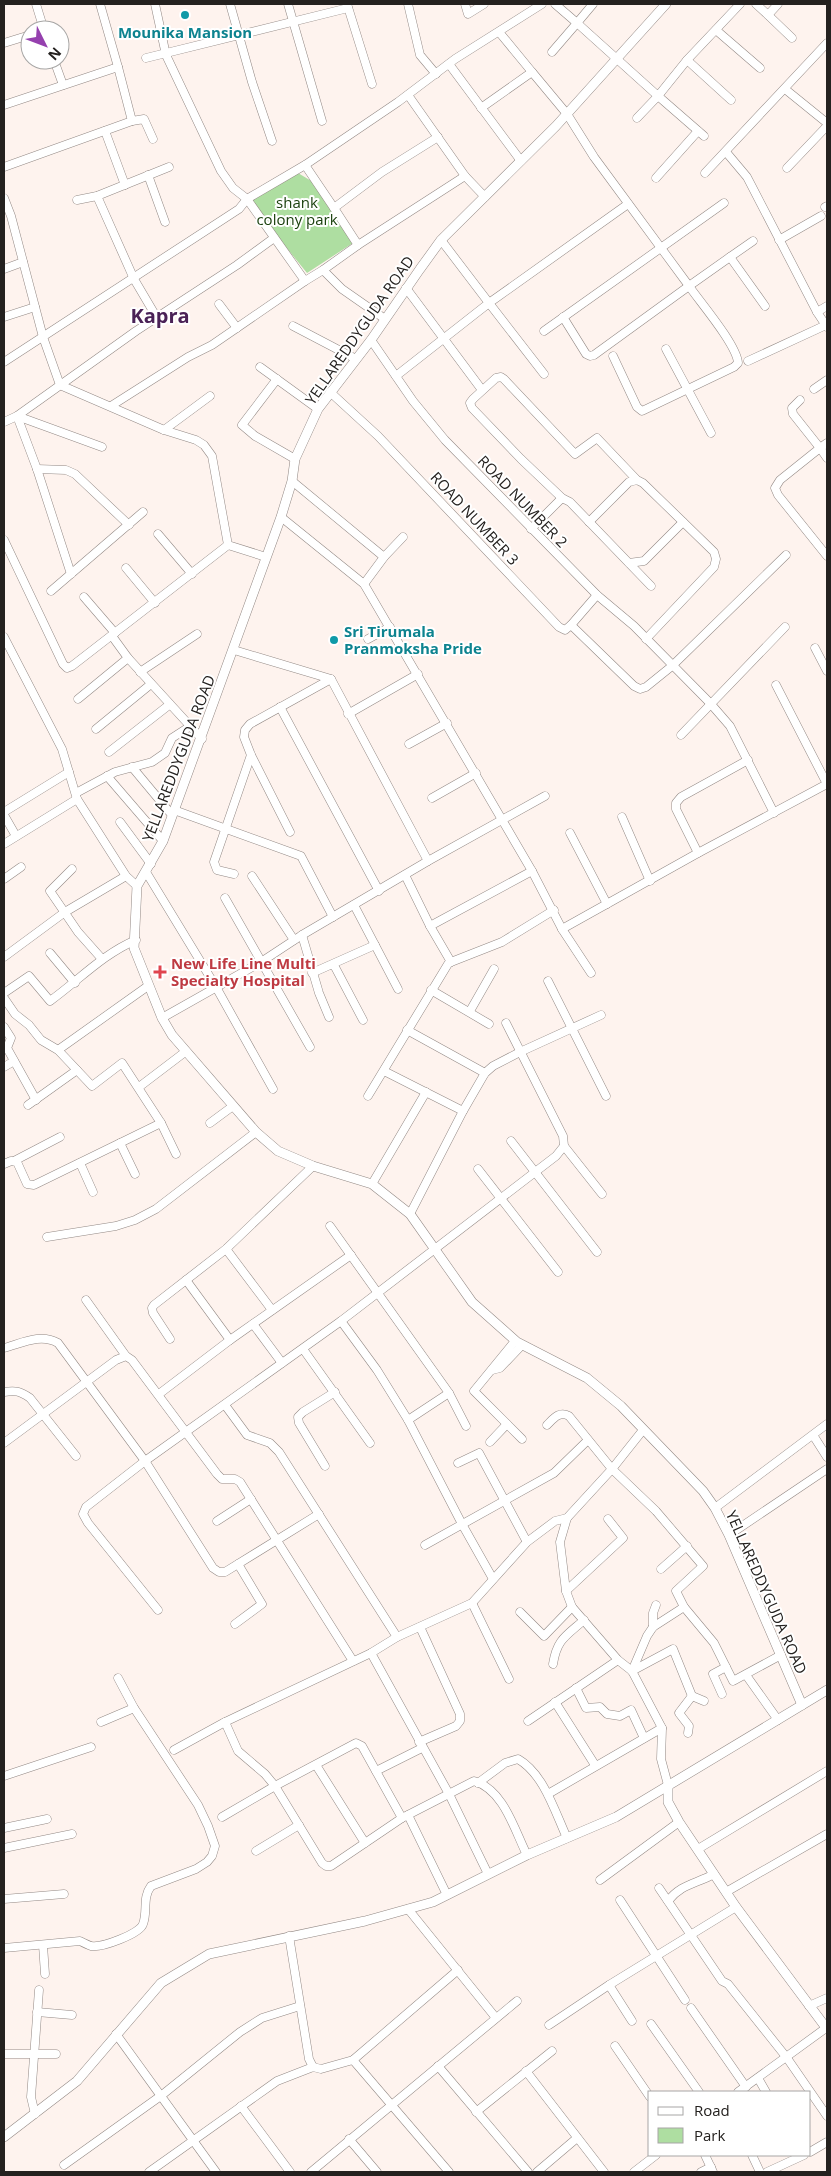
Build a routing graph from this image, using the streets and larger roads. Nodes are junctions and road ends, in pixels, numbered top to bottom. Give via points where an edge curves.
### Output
1 (36, 4) edge
2 (100, 4) edge
3 (155, 4) edge
4 (230, 4) edge
5 (288, 4) edge
6 (408, 4) edge
7 (465, 4) edge
8 (484, 4) edge
9 (542, 4) edge
10 (554, 4) edge
11 (593, 4) edge
12 (666, 4) edge
13 (740, 4) edge
14 (756, 4) edge
15 (778, 4) edge
16 (348, 6) edge
17 (768, 15) junction
18 (41, 20) edge
19 (293, 21) junction
20 (577, 24) junction
21 (716, 30) junction
22 (499, 32) junction
23 (238, 35) junction
24 (20, 38) edge
25 (792, 38) dead end
26 (827, 43) edge
27 (4, 44) edge
28 (165, 52) junction
29 (552, 52) dead end
30 (146, 58) dead end
31 (617, 59) junction
32 (687, 60) junction
33 (449, 64) junction
34 (118, 67) junction
35 (760, 68) dead end
36 (58, 70) edge
37 (532, 72) junction
38 (436, 74) junction
39 (372, 84) dead end
40 (63, 85) junction
41 (785, 89) junction
42 (408, 95) junction
43 (658, 96) junction
44 (731, 100) dead end
45 (4, 105) edge
46 (481, 108) junction
47 (567, 114) junction
48 (637, 118) dead end
49 (132, 121) junction
50 (322, 121) dead end
51 (827, 122) edge
52 (827, 126) edge
53 (105, 131) junction
54 (438, 137) junction
55 (153, 139) dead end
56 (272, 141) dead end
57 (726, 152) junction
58 (521, 161) junction
59 (305, 165) junction
60 (4, 167) edge
61 (169, 167) dead end
62 (787, 168) dead end
63 (705, 173) dead end
64 (148, 175) junction
65 (465, 176) junction
66 (656, 178) dead end
67 (126, 185) junction
68 (97, 196) junction
69 (485, 197) junction
70 (4, 198) edge
71 (247, 199) junction
72 (77, 200) dead end
73 (724, 203) dead end
74 (628, 204) junction
75 (334, 208) junction
76 (822, 216) dead end
77 (7, 217) edge
78 (165, 222) dead end
79 (274, 238) junction
80 (442, 240) junction
81 (779, 240) junction
82 (753, 241) dead end
83 (358, 245) junction
84 (662, 247) junction
85 (730, 257) junction
86 (23, 262) junction
87 (4, 269) edge
88 (323, 270) junction
89 (134, 279) junction
90 (306, 281) junction
91 (689, 286) junction
92 (406, 288) junction
93 (489, 303) junction
94 (219, 304) dead end
95 (765, 306) dead end
96 (827, 306) edge
97 (34, 307) junction
98 (817, 312) junction
99 (4, 317) edge
100 (563, 317) junction
101 (157, 318) junction
102 (385, 319) junction
103 (293, 326) dead end
104 (826, 326) edge
105 (236, 328) junction
106 (544, 331) dead end
107 (43, 337) junction
108 (443, 338) junction
109 (371, 340) junction
110 (666, 349) dead end
111 (613, 356) dead end
112 (356, 359) junction
113 (4, 362) edge
114 (748, 362) dead end
115 (260, 368) dead end
116 (544, 374) dead end
117 (396, 376) junction
118 (277, 380) junction
119 (827, 380) edge
120 (60, 385) junction
121 (687, 388) junction
122 (814, 389) dead end
123 (482, 390) junction
124 (330, 392) junction
125 (210, 396) dead end
126 (800, 400) dead end
127 (111, 406) junction
128 (318, 409) junction
129 (17, 416) junction
130 (4, 422) edge
131 (164, 430) junction
132 (711, 433) dead end
133 (827, 442) edge
134 (102, 447) dead end
135 (820, 448) junction
136 (827, 458) edge
137 (295, 459) junction
138 (37, 469) junction
139 (637, 480) junction
140 (292, 481) junction
141 (562, 498) junction
142 (143, 512) dead end
143 (281, 517) junction
144 (589, 522) junction
145 (683, 522) junction
146 (129, 525) junction
147 (531, 529) junction
148 (158, 534) dead end
149 (403, 537) dead end
150 (228, 545) junction
151 (5, 546) edge
152 (786, 555) dead end
153 (827, 556) edge
154 (266, 557) junction
155 (384, 557) junction
156 (628, 563) junction
157 (126, 568) dead end
158 (71, 574) junction
159 (192, 574) junction
160 (364, 584) junction
161 (651, 586) dead end
162 (52, 591) dead end
163 (597, 595) junction
164 (84, 597) dead end
165 (155, 602) junction
166 (571, 625) junction
167 (390, 627) junction
168 (785, 627) dead end
169 (114, 634) junction
170 (197, 634) dead end
171 (4, 637) edge
172 (368, 639) dead end
173 (646, 639) junction
174 (815, 648) dead end
175 (234, 650) junction
176 (128, 658) junction
177 (672, 666) junction
178 (827, 671) edge
179 (140, 672) junction
180 (418, 674) junction
181 (331, 679) junction
182 (151, 684) junction
183 (776, 685) dead end
184 (78, 699) dead end
185 (710, 703) junction
186 (169, 705) junction
187 (280, 707) junction
188 (348, 714) junction
189 (447, 723) junction
190 (190, 727) junction
191 (96, 729) dead end
192 (681, 736) dead end
193 (202, 739) junction
194 (409, 744) dead end
195 (108, 752) dead end
196 (252, 755) junction
197 (748, 760) junction
198 (132, 767) junction
199 (69, 772) junction
200 (476, 774) junction
201 (107, 776) junction
202 (77, 796) junction
203 (545, 796) dead end
204 (432, 798) dead end
205 (173, 812) junction
206 (4, 813) edge
207 (774, 813) junction
208 (622, 817) dead end
209 (502, 819) junction
210 (120, 822) dead end
211 (225, 829) junction
212 (290, 832) dead end
213 (570, 833) dead end
214 (16, 836) junction
215 (163, 842) junction
216 (4, 844) edge
217 (698, 853) junction
218 (428, 861) junction
219 (21, 867) dead end
220 (148, 868) junction
221 (72, 870) dead end
222 (532, 870) junction
223 (234, 874) dead end
224 (405, 875) junction
225 (126, 876) junction
226 (252, 876) dead end
227 (4, 879) edge
228 (650, 881) junction
229 (137, 886) junction
230 (379, 891) junction
231 (225, 898) dead end
232 (607, 904) junction
233 (354, 906) junction
234 (554, 910) junction
235 (65, 912) junction
236 (333, 917) junction
237 (430, 926) junction
238 (562, 929) junction
239 (302, 935) junction
240 (136, 940) junction
241 (294, 940) junction
242 (374, 945) junction
243 (50, 953) dead end
244 (4, 958) edge
245 (102, 959) junction
246 (261, 962) junction
247 (332, 965) junction
248 (448, 965) junction
249 (494, 968) dead end
250 (312, 973) junction
251 (591, 973) dead end
252 (548, 981) dead end
253 (75, 982) junction
254 (148, 986) junction
255 (216, 987) junction
256 (398, 989) dead end
257 (431, 990) junction
258 (4, 993) edge
259 (4, 998) edge
260 (470, 1011) junction
261 (601, 1015) dead end
262 (329, 1017) dead end
263 (162, 1018) junction
264 (363, 1020) dead end
265 (506, 1022) dead end
266 (489, 1024) dead end
267 (4, 1027) edge
268 (572, 1028) junction
269 (408, 1030) junction
270 (310, 1047) dead end
271 (58, 1050) junction
272 (184, 1052) junction
273 (520, 1052) junction
274 (14, 1061) junction
275 (4, 1067) edge
276 (78, 1070) junction
277 (384, 1071) junction
278 (485, 1073) junction
279 (139, 1087) junction
280 (274, 1089) dead end
281 (426, 1092) junction
282 (368, 1096) dead end
283 (606, 1096) dead end
284 (36, 1100) junction
285 (28, 1105) dead end
286 (232, 1106) junction
287 (463, 1112) junction
288 (161, 1123) junction
289 (210, 1123) dead end
290 (256, 1132) junction
291 (60, 1137) dead end
292 (511, 1141) dead end
293 (120, 1143) junction
294 (564, 1146) junction
295 (176, 1154) dead end
296 (14, 1161) junction
297 (80, 1163) junction
298 (4, 1164) edge
299 (310, 1164) junction
300 (478, 1169) dead end
301 (534, 1172) junction
302 (135, 1174) dead end
303 (372, 1184) junction
304 (93, 1192) dead end
305 (602, 1194) dead end
306 (499, 1198) junction
307 (410, 1214) junction
308 (330, 1226) dead end
309 (47, 1237) dead end
310 (226, 1249) junction
311 (433, 1249) junction
312 (597, 1252) dead end
313 (351, 1255) junction
314 (558, 1272) dead end
315 (186, 1280) junction
316 (378, 1292) junction
317 (86, 1300) dead end
318 (272, 1310) junction
319 (341, 1321) junction
320 (252, 1324) junction
321 (170, 1339) dead end
322 (230, 1340) junction
323 (519, 1343) junction
324 (4, 1348) edge
325 (303, 1349) junction
326 (126, 1356) junction
327 (282, 1363) junction
328 (86, 1381) junction
329 (4, 1392) edge
330 (335, 1392) junction
331 (449, 1393) junction
332 (159, 1394) junction
333 (225, 1405) junction
334 (44, 1414) junction
335 (408, 1420) junction
336 (507, 1424) junction
337 (827, 1424) edge
338 (466, 1426) dead end
339 (547, 1426) dead end
340 (643, 1430) junction
341 (187, 1432) junction
342 (813, 1434) junction
343 (522, 1439) dead end
344 (588, 1440) junction
345 (490, 1442) dead end
346 (4, 1443) edge
347 (370, 1443) dead end
348 (76, 1456) dead end
349 (827, 1456) edge
350 (145, 1461) junction
351 (458, 1463) dead end
352 (325, 1466) dead end
353 (612, 1469) junction
354 (827, 1469) edge
355 (251, 1499) junction
356 (506, 1500) junction
357 (715, 1508) junction
358 (319, 1514) junction
359 (567, 1518) junction
360 (608, 1519) dead end
361 (217, 1521) dead end
362 (462, 1524) junction
363 (729, 1535) junction
364 (277, 1538) junction
365 (527, 1542) junction
366 (426, 1545) dead end
367 (687, 1546) junction
368 (238, 1564) junction
369 (660, 1568) dead end
370 (494, 1579) junction
371 (566, 1591) junction
372 (472, 1603) junction
373 (656, 1605) dead end
374 (572, 1607) junction
375 (684, 1608) junction
376 (158, 1610) dead end
377 (520, 1612) dead end
378 (584, 1620) junction
379 (235, 1624) dead end
380 (420, 1627) junction
381 (653, 1627) junction
382 (397, 1637) junction
383 (371, 1653) junction
384 (781, 1656) junction
385 (353, 1660) junction
386 (618, 1660) junction
387 (553, 1664) dead end
388 (726, 1667) junction
389 (632, 1671) junction
390 (746, 1675) junction
391 (118, 1678) dead end
392 (509, 1679) dead end
393 (576, 1688) junction
394 (722, 1694) dead end
395 (825, 1695) edge
396 (692, 1696) junction
397 (704, 1701) dead end
398 (555, 1702) junction
399 (802, 1705) junction
400 (134, 1708) junction
401 (778, 1720) junction
402 (528, 1721) dead end
403 (101, 1722) dead end
404 (225, 1722) junction
405 (662, 1728) junction
406 (688, 1733) dead end
407 (644, 1738) junction
408 (421, 1745) junction
409 (91, 1747) dead end
410 (174, 1750) dead end
411 (316, 1765) junction
412 (595, 1765) junction
413 (376, 1771) junction
414 (827, 1771) edge
415 (4, 1776) edge
416 (478, 1782) junction
417 (668, 1785) junction
418 (275, 1786) junction
419 (449, 1794) junction
420 (548, 1794) junction
421 (405, 1816) junction
422 (222, 1817) dead end
423 (47, 1819) dead end
424 (679, 1822) junction
425 (299, 1825) junction
426 (4, 1828) edge
427 (72, 1834) dead end
428 (827, 1834) edge
429 (567, 1838) junction
430 (365, 1843) junction
431 (4, 1848) edge
432 (698, 1850) junction
433 (256, 1852) dead end
434 (527, 1855) junction
435 (488, 1874) junction
436 (714, 1874) junction
437 (600, 1880) dead end
438 (659, 1888) dead end
439 (726, 1892) junction
440 (64, 1894) dead end
441 (447, 1895) junction
442 (4, 1899) edge
443 (620, 1900) dead end
444 (668, 1901) junction
445 (736, 1907) junction
446 (408, 1909) junction
447 (689, 1934) junction
448 (289, 1936) junction
449 (44, 1945) junction
450 (4, 1948) edge
451 (657, 1954) junction
452 (458, 1970) junction
453 (46, 1974) dead end
454 (609, 1984) junction
455 (39, 1990) dead end
456 (827, 1998) edge
457 (685, 2000) dead end
458 (516, 2001) dead end
459 (300, 2006) junction
460 (809, 2006) junction
461 (691, 2008) dead end
462 (37, 2012) junction
463 (72, 2015) dead end
464 (496, 2018) junction
465 (632, 2021) dead end
466 (651, 2024) dead end
467 (549, 2025) dead end
468 (827, 2028) edge
469 (116, 2034) junction
470 (615, 2046) dead end
471 (552, 2051) dead end
472 (4, 2054) edge
473 (56, 2054) dead end
474 (34, 2055) junction
475 (787, 2058) junction
476 (353, 2060) junction
477 (313, 2066) junction
478 (438, 2066) junction
479 (526, 2071) junction
480 (758, 2078) junction
481 (746, 2087) junction
482 (698, 2091) edge
483 (740, 2091) edge
484 (765, 2091) edge
485 (810, 2091) edge
486 (811, 2093) edge
487 (648, 2094) edge
488 (162, 2095) junction
489 (392, 2104) junction
490 (241, 2106) junction
491 (476, 2112) junction
492 (34, 2114) junction
493 (827, 2116) edge
494 (4, 2137) edge
495 (577, 2138) junction
496 (350, 2139) junction
497 (193, 2142) junction
498 (827, 2142) edge
499 (811, 2151) edge
500 (655, 2156) edge
501 (705, 2156) edge
502 (752, 2156) edge
503 (800, 2156) edge
504 (64, 2165) dead end
505 (712, 2170) edge
506 (149, 2172) edge
507 (216, 2172) edge
508 (290, 2172) edge
509 (311, 2172) edge
510 (377, 2172) edge
511 (449, 2172) edge
512 (528, 2172) edge
513 (537, 2172) edge
514 (604, 2172) edge
515 (634, 2172) edge
516 (701, 2172) edge
517 (760, 2172) edge
518 (767, 2172) edge

1 - 18 street
2 - 34 street
3 - 28 street
4 - 23 street
5 - 19 street
6 - 38 street via 420,55
7 - 8 street via 468,14
9 - 22 street
10 - 20 street
11 - 20 street
12 - 31 street, YELLAREDDYGUDA ROAD
13 - 21 street
14 - 17 street
15 - 17 street
16 - 19 street
16 - 39 street
17 - 25 street
19 - 23 street
19 - 50 street
20 - 29 street
20 - 31 street
21 - 32 street
21 - 35 street
22 - 33 street
22 - 37 street
23 - 28 street
23 - 56 street
24 - 27 street
26 - 41 street
28 - 30 street
28 - 71 street via 222,171 233,188
31 - 43 street
31 - 47 street, YELLAREDDYGUDA ROAD
32 - 43 street
32 - 44 street
33 - 38 street
33 - 46 street
34 - 40 street
34 - 49 street
36 - 40 street
37 - 46 street
37 - 47 street
38 - 42 street
40 - 45 street
41 - 51 street
41 - 57 street
42 - 54 street
42 - 59 street
43 - 48 street
43 - 66 street via 701,134
46 - 58 street
47 - 58 street, YELLAREDDYGUDA ROAD
47 - 74 street
49 - 53 street
49 - 55 street via 144,119
52 - 62 street
53 - 60 street
53 - 67 street
54 - 65 street
54 - 75 street via 382,172
57 - 63 street
57 - 81 street via 748,177
58 - 69 street, YELLAREDDYGUDA ROAD
59 - 71 street
59 - 75 street
61 - 64 street
64 - 67 street
64 - 78 street
65 - 69 street
65 - 83 street
67 - 68 street
68 - 72 street
68 - 89 street
69 - 80 street, YELLAREDDYGUDA ROAD
70 - 77 street
71 - 79 street
71 - 89 street via 239,209
73 - 84 street
74 - 84 street
74 - 93 street
75 - 83 street
76 - 81 street
77 - 86 street
79 - 90 street
79 - 101 street
80 - 92 street, YELLAREDDYGUDA ROAD
80 - 93 street
81 - 98 street
82 - 85 street
83 - 88 street
84 - 91 street
84 - 100 street
85 - 91 street
85 - 95 street
86 - 87 street
86 - 97 street
88 - 90 street
88 - 102 street via 342,289
89 - 101 street
89 - 107 street
90 - 105 street
91 - 100 street via 590,356
91 - 121 street via 724,335 738,363
92 - 102 street, YELLAREDDYGUDA ROAD
92 - 108 street
93 - 108 street
93 - 116 street
94 - 105 street
96 - 98 street
97 - 99 street
97 - 107 street
98 - 104 street
100 - 106 street
101 - 120 street
102 - 109 street, YELLAREDDYGUDA ROAD
103 - 112 street
104 - 114 street
105 - 127 street
107 - 113 street
107 - 120 street
108 - 117 street
108 - 123 street
109 - 112 street, YELLAREDDYGUDA ROAD
109 - 117 street, ROAD NUMBER 2
110 - 121 street
111 - 121 street via 639,410
112 - 124 street, YELLAREDDYGUDA ROAD
115 - 118 street
117 - 147 street, ROAD NUMBER 2 via 445,440
118 - 128 street
118 - 137 street via 242,425
119 - 122 street
120 - 127 street
120 - 129 street
121 - 132 street
123 - 139 street via 501,377 575,454 597,438
123 - 141 street via 470,404 472,408
124 - 128 street, YELLAREDDYGUDA ROAD
124 - 166 street, ROAD NUMBER 3 via 378,436 559,627 565,630
125 - 131 street
126 - 135 street via 792,408 793,414
127 - 131 street
128 - 137 street, YELLAREDDYGUDA ROAD
129 - 130 street
129 - 134 street
129 - 138 street
131 - 150 street via 196,440 212,456
133 - 135 street
135 - 136 street
135 - 153 street via 780,480 775,488
137 - 140 street, YELLAREDDYGUDA ROAD
138 - 146 street via 66,470 75,474
138 - 158 street
139 - 144 street via 629,482
139 - 145 street via 643,482
140 - 143 street, YELLAREDDYGUDA ROAD
140 - 155 street
141 - 144 street
141 - 147 street
142 - 146 street
143 - 154 street, YELLAREDDYGUDA ROAD
143 - 160 street
144 - 156 street
145 - 156 street via 644,561
145 - 173 street via 714,552 714,567
146 - 158 street
147 - 163 street, ROAD NUMBER 2
148 - 159 street
149 - 155 street
150 - 154 street
150 - 159 street
151 - 169 street via 67,668
152 - 177 street
154 - 175 street, YELLAREDDYGUDA ROAD
155 - 160 street
156 - 161 street
157 - 165 street
158 - 162 street
159 - 165 street
160 - 167 street
163 - 166 street
163 - 173 street, ROAD NUMBER 2
164 - 169 street
165 - 169 street
166 - 177 street via 640,689
167 - 172 street
167 - 180 street
168 - 185 street
169 - 176 street
170 - 179 street
171 - 199 street via 62,749
173 - 177 street, ROAD NUMBER 2
174 - 178 street
175 - 181 street
175 - 193 street, YELLAREDDYGUDA ROAD
176 - 179 street
176 - 184 street
177 - 185 street, ROAD NUMBER 2
179 - 182 street
180 - 188 street
180 - 189 street
181 - 187 street
181 - 188 street
182 - 186 street
182 - 191 street
183 - 207 street via 827,784
185 - 192 street
185 - 197 street, ROAD NUMBER 2 via 730,726
186 - 190 street
186 - 195 street
187 - 196 street via 245,730 244,737
187 - 230 street
188 - 218 street
189 - 194 street
189 - 200 street
190 - 193 street
190 - 198 street via 172,738 165,753 152,762
193 - 205 street, YELLAREDDYGUDA ROAD
196 - 211 street
196 - 212 street
197 - 207 street, ROAD NUMBER 2
197 - 217 street via 681,797 676,803
198 - 201 street
198 - 205 street
199 - 202 street
199 - 206 street
200 - 204 street
200 - 209 street
201 - 202 street
201 - 215 street
202 - 214 street
202 - 225 street
203 - 209 street
205 - 211 street
205 - 215 street, YELLAREDDYGUDA ROAD
206 - 214 street
207 - 217 street
208 - 228 street
209 - 218 street
209 - 222 street
210 - 220 street
211 - 223 street via 214,862 217,870
211 - 236 street via 301,856
213 - 232 street
214 - 216 street
215 - 220 street, YELLAREDDYGUDA ROAD
217 - 228 street
218 - 224 street
219 - 227 street
220 - 229 street, YELLAREDDYGUDA ROAD
220 - 255 street
221 - 235 street via 50,891
222 - 234 street
222 - 237 street
224 - 230 street
224 - 237 street
225 - 229 street
225 - 235 street
226 - 241 street
228 - 232 street
229 - 240 street, YELLAREDDYGUDA ROAD
230 - 233 street
231 - 246 street
232 - 238 street
233 - 236 street
233 - 242 street
234 - 238 street
234 - 248 street via 502,942
235 - 244 street
235 - 245 street
236 - 239 street
237 - 248 street
238 - 251 street
239 - 241 street
239 - 250 street
240 - 245 street
240 - 254 street, YELLAREDDYGUDA ROAD via 134,948
241 - 246 street
242 - 247 street
242 - 256 street
243 - 253 street
245 - 253 street
246 - 255 street
246 - 270 street
247 - 250 street
247 - 264 street
248 - 257 street
249 - 260 street
250 - 262 street
252 - 268 street
253 - 258 street via 50,1001 29,976
254 - 263 street, YELLAREDDYGUDA ROAD
254 - 271 street
255 - 263 street
255 - 280 street
257 - 260 street
257 - 269 street
259 - 271 street via 40,1040
260 - 266 street
261 - 268 street
263 - 272 street, YELLAREDDYGUDA ROAD
265 - 273 street
267 - 274 street via 11,1038 7,1048
268 - 273 street
268 - 283 street
269 - 277 street
269 - 278 street
271 - 276 street
272 - 279 street
272 - 286 street, YELLAREDDYGUDA ROAD
273 - 278 street
273 - 294 street via 563,1136
274 - 275 street
274 - 284 street
276 - 279 street via 92,1086 122,1063
276 - 284 street
277 - 281 street
277 - 282 street
278 - 287 street
279 - 288 street
281 - 287 street
281 - 303 street
284 - 285 street
286 - 289 street
286 - 290 street, YELLAREDDYGUDA ROAD
287 - 307 street
288 - 293 street
288 - 295 street
290 - 299 street, YELLAREDDYGUDA ROAD via 278,1151
290 - 309 street via 156,1209 135,1220
291 - 296 street
292 - 301 street
293 - 297 street
293 - 302 street
294 - 301 street
294 - 305 street
296 - 297 street via 31,1186
296 - 298 street
297 - 304 street
299 - 303 street, YELLAREDDYGUDA ROAD
299 - 310 street
300 - 306 street
301 - 306 street
301 - 312 street
303 - 307 street, YELLAREDDYGUDA ROAD
306 - 311 street
306 - 314 street
307 - 311 street, YELLAREDDYGUDA ROAD
308 - 313 street
310 - 315 street
310 - 318 street
311 - 316 street
311 - 323 street, YELLAREDDYGUDA ROAD via 472,1302
313 - 316 street
313 - 318 street
315 - 321 street via 152,1308
315 - 322 street
316 - 319 street
316 - 331 street
317 - 326 street
318 - 320 street
319 - 325 street
319 - 335 street
320 - 322 street
320 - 327 street
322 - 332 street
323 - 336 street via 474,1391
323 - 340 street, YELLAREDDYGUDA ROAD via 587,1378 621,1406
324 - 328 street via 49,1338 58,1343
325 - 327 street
325 - 330 street
326 - 328 street
326 - 332 street
327 - 333 street
328 - 334 street
328 - 350 street
329 - 334 street via 21,1391
330 - 347 street
330 - 352 street via 298,1417
331 - 335 street
331 - 338 street
332 - 341 street
333 - 341 street
333 - 358 street via 247,1435 270,1443 279,1452
334 - 346 street
334 - 348 street
335 - 362 street
336 - 343 street
336 - 345 street
337 - 342 street
339 - 344 street via 558,1414 564,1414
340 - 353 street
340 - 357 street, YELLAREDDYGUDA ROAD via 703,1491
341 - 350 street
341 - 355 street via 217,1474 222,1479 240,1482
342 - 349 street
342 - 357 street
344 - 353 street
344 - 356 street via 554,1473
350 - 368 street via 213,1568 226,1572
350 - 376 street via 86,1507 83,1514
351 - 356 street via 479,1453
353 - 359 street
353 - 367 street
354 - 363 street
355 - 361 street
355 - 364 street
356 - 362 street
356 - 365 street
357 - 363 street, YELLAREDDYGUDA ROAD
358 - 364 street
358 - 382 street
359 - 365 street via 555,1521
359 - 371 street via 560,1542
360 - 371 street via 623,1538
362 - 366 street
362 - 370 street
363 - 384 street, YELLAREDDYGUDA ROAD
364 - 368 street
364 - 385 street
365 - 370 street
367 - 369 street
367 - 375 street via 703,1566 676,1591
368 - 379 street via 262,1604
370 - 372 street
371 - 374 street
372 - 380 street
372 - 392 street
373 - 381 street
374 - 377 street via 544,1636
374 - 378 street
375 - 381 street
375 - 388 street via 714,1643
378 - 386 street
378 - 387 street via 555,1648
380 - 382 street
380 - 408 street via 460,1714 456,1726
381 - 389 street
382 - 383 street
383 - 385 street
383 - 408 street
384 - 390 street
384 - 399 street, YELLAREDDYGUDA ROAD
385 - 404 street
386 - 389 street
386 - 393 street
388 - 390 street via 733,1681
388 - 394 street via 713,1674
389 - 396 street via 673,1649
389 - 405 street
390 - 401 street
391 - 400 street
393 - 398 street
393 - 407 street via 586,1708 600,1707 607,1714 620,1716 631,1710
395 - 399 street
396 - 397 street
396 - 406 street via 679,1713 690,1726
398 - 402 street
398 - 412 street
399 - 401 street
400 - 403 street
400 - 449 street via 198,1805 215,1846 212,1856 196,1869 151,1886 146,1896 143,1925 137,1932 105,1945 92,1946 80,1941
401 - 417 street
404 - 410 street
404 - 418 street via 238,1752
405 - 407 street
405 - 417 street via 661,1759
407 - 412 street
408 - 413 street
408 - 419 street
409 - 415 street
411 - 413 street via 356,1743 362,1746
411 - 418 street
411 - 430 street
412 - 420 street
413 - 421 street
414 - 432 street
416 - 419 street
416 - 420 street via 504,1763 518,1759 527,1764
416 - 434 street via 498,1797
417 - 424 street via 668,1802
417 - 429 street via 616,1817
418 - 422 street
418 - 425 street
419 - 421 street
419 - 435 street
420 - 429 street
421 - 430 street
421 - 441 street
423 - 426 street
424 - 432 street
424 - 437 street
425 - 430 street via 326,1866 331,1866
425 - 433 street
427 - 431 street
428 - 439 street
429 - 434 street
432 - 436 street
434 - 435 street
435 - 441 street
436 - 439 street
436 - 444 street via 685,1885
438 - 444 street
439 - 445 street
440 - 442 street
441 - 446 street
443 - 451 street
444 - 447 street
445 - 447 street
445 - 460 street
446 - 448 street
446 - 452 street
447 - 451 street
447 - 475 street via 722,1981 728,1984
448 - 459 street
448 - 469 street via 220,1950 195,1961 161,1983
449 - 450 street
449 - 453 street
451 - 454 street
451 - 457 street
452 - 464 street
452 - 476 street
454 - 465 street
454 - 467 street
455 - 462 street
456 - 460 street
458 - 464 street
459 - 477 street
459 - 488 street via 262,2018 240,2032
460 - 468 street
461 - 481 street
462 - 463 street
462 - 474 street
464 - 478 street
466 - 482 street
468 - 475 street
469 - 488 street
469 - 492 street via 77,2081
470 - 487 street
471 - 479 street
472 - 474 street
473 - 474 street
474 - 492 street via 31,2097
475 - 480 street
475 - 485 street
476 - 477 street via 321,2069
476 - 489 street
477 - 490 street via 277,2081
478 - 489 street
478 - 491 street
479 - 491 street
479 - 495 street
480 - 481 street
480 - 484 street
481 - 483 street
486 - 493 street
488 - 497 street
488 - 504 street
489 - 496 street
489 - 511 street
490 - 497 street
490 - 508 street
491 - 512 street
492 - 494 street
495 - 513 street
495 - 514 street
496 - 509 street
496 - 510 street
497 - 506 street
497 - 507 street
498 - 499 street
500 - 515 street
501 - 505 street
502 - 517 street
503 - 518 street
505 - 516 street

